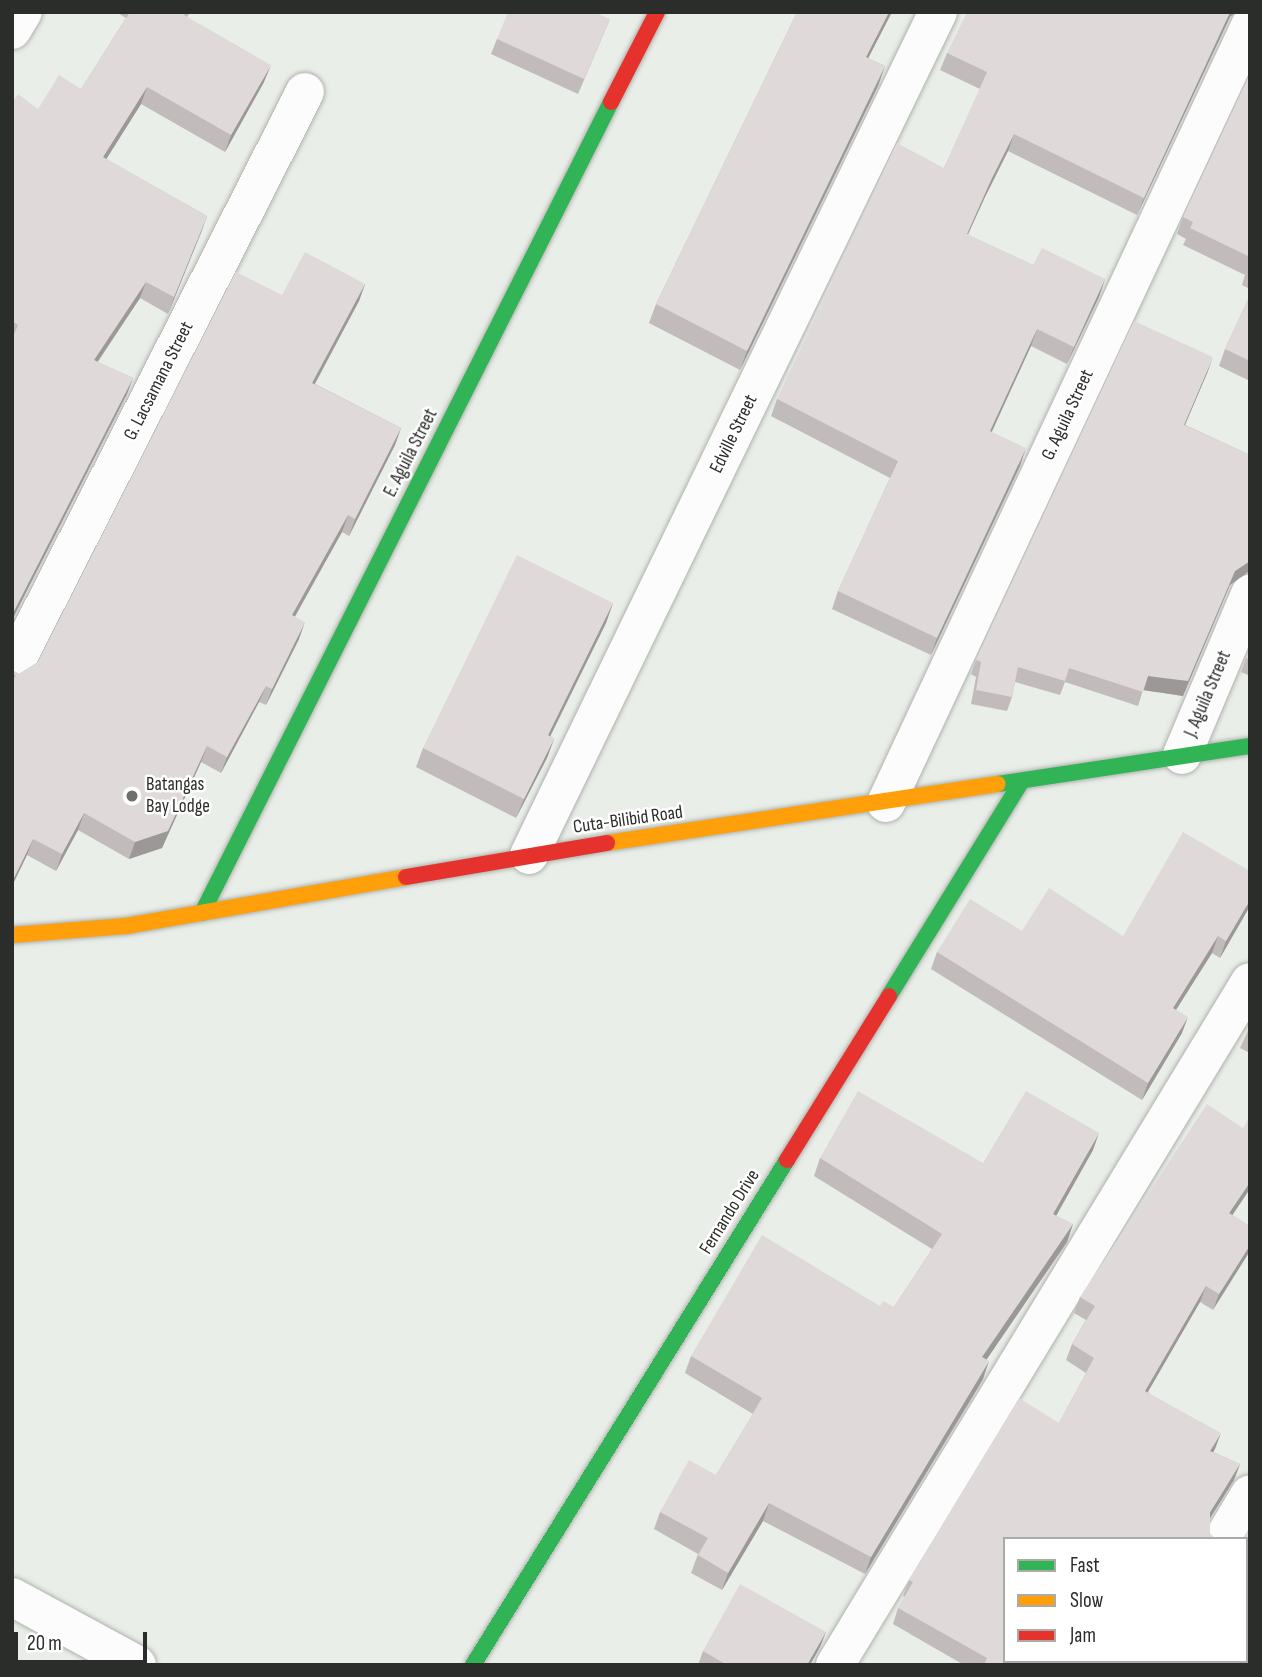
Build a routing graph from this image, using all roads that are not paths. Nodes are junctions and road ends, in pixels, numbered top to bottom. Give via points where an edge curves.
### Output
1 (23, 12) edge
2 (657, 12) edge
3 (938, 12) edge
4 (1250, 26) edge
5 (12, 30) edge
6 (305, 92) dead end
7 (1250, 594) edge
8 (12, 669) edge
9 (1250, 746) edge
10 (1182, 755) junction
11 (1022, 781) junction
12 (886, 803) junction
13 (529, 855) junction
14 (202, 913) junction
15 (12, 935) edge
16 (1250, 982) edge
17 (1250, 1494) edge
18 (1224, 1537) edge
19 (12, 1597) edge
20 (98, 1656) edge
21 (137, 1665) edge
22 (473, 1665) edge
23 (835, 1665) edge

1 - 5 street
2 - 14 street, E. Aguila Street
3 - 13 street, Edville Street
4 - 12 street, G. Aguila Street
6 - 8 street, G. Lacsamana Street
7 - 10 street, J. Aguila Street
9 - 10 street, Cuta-Bilibid Road
10 - 11 street, Cuta-Bilibid Road
11 - 12 street, Cuta-Bilibid Road
11 - 22 street, Fernando Drive
12 - 13 street, Cuta-Bilibid Road
13 - 14 street, Cuta-Bilibid Road
14 - 15 street, Cuta-Bilibid Road
16 - 23 street
17 - 18 street
19 - 20 street
20 - 21 street

